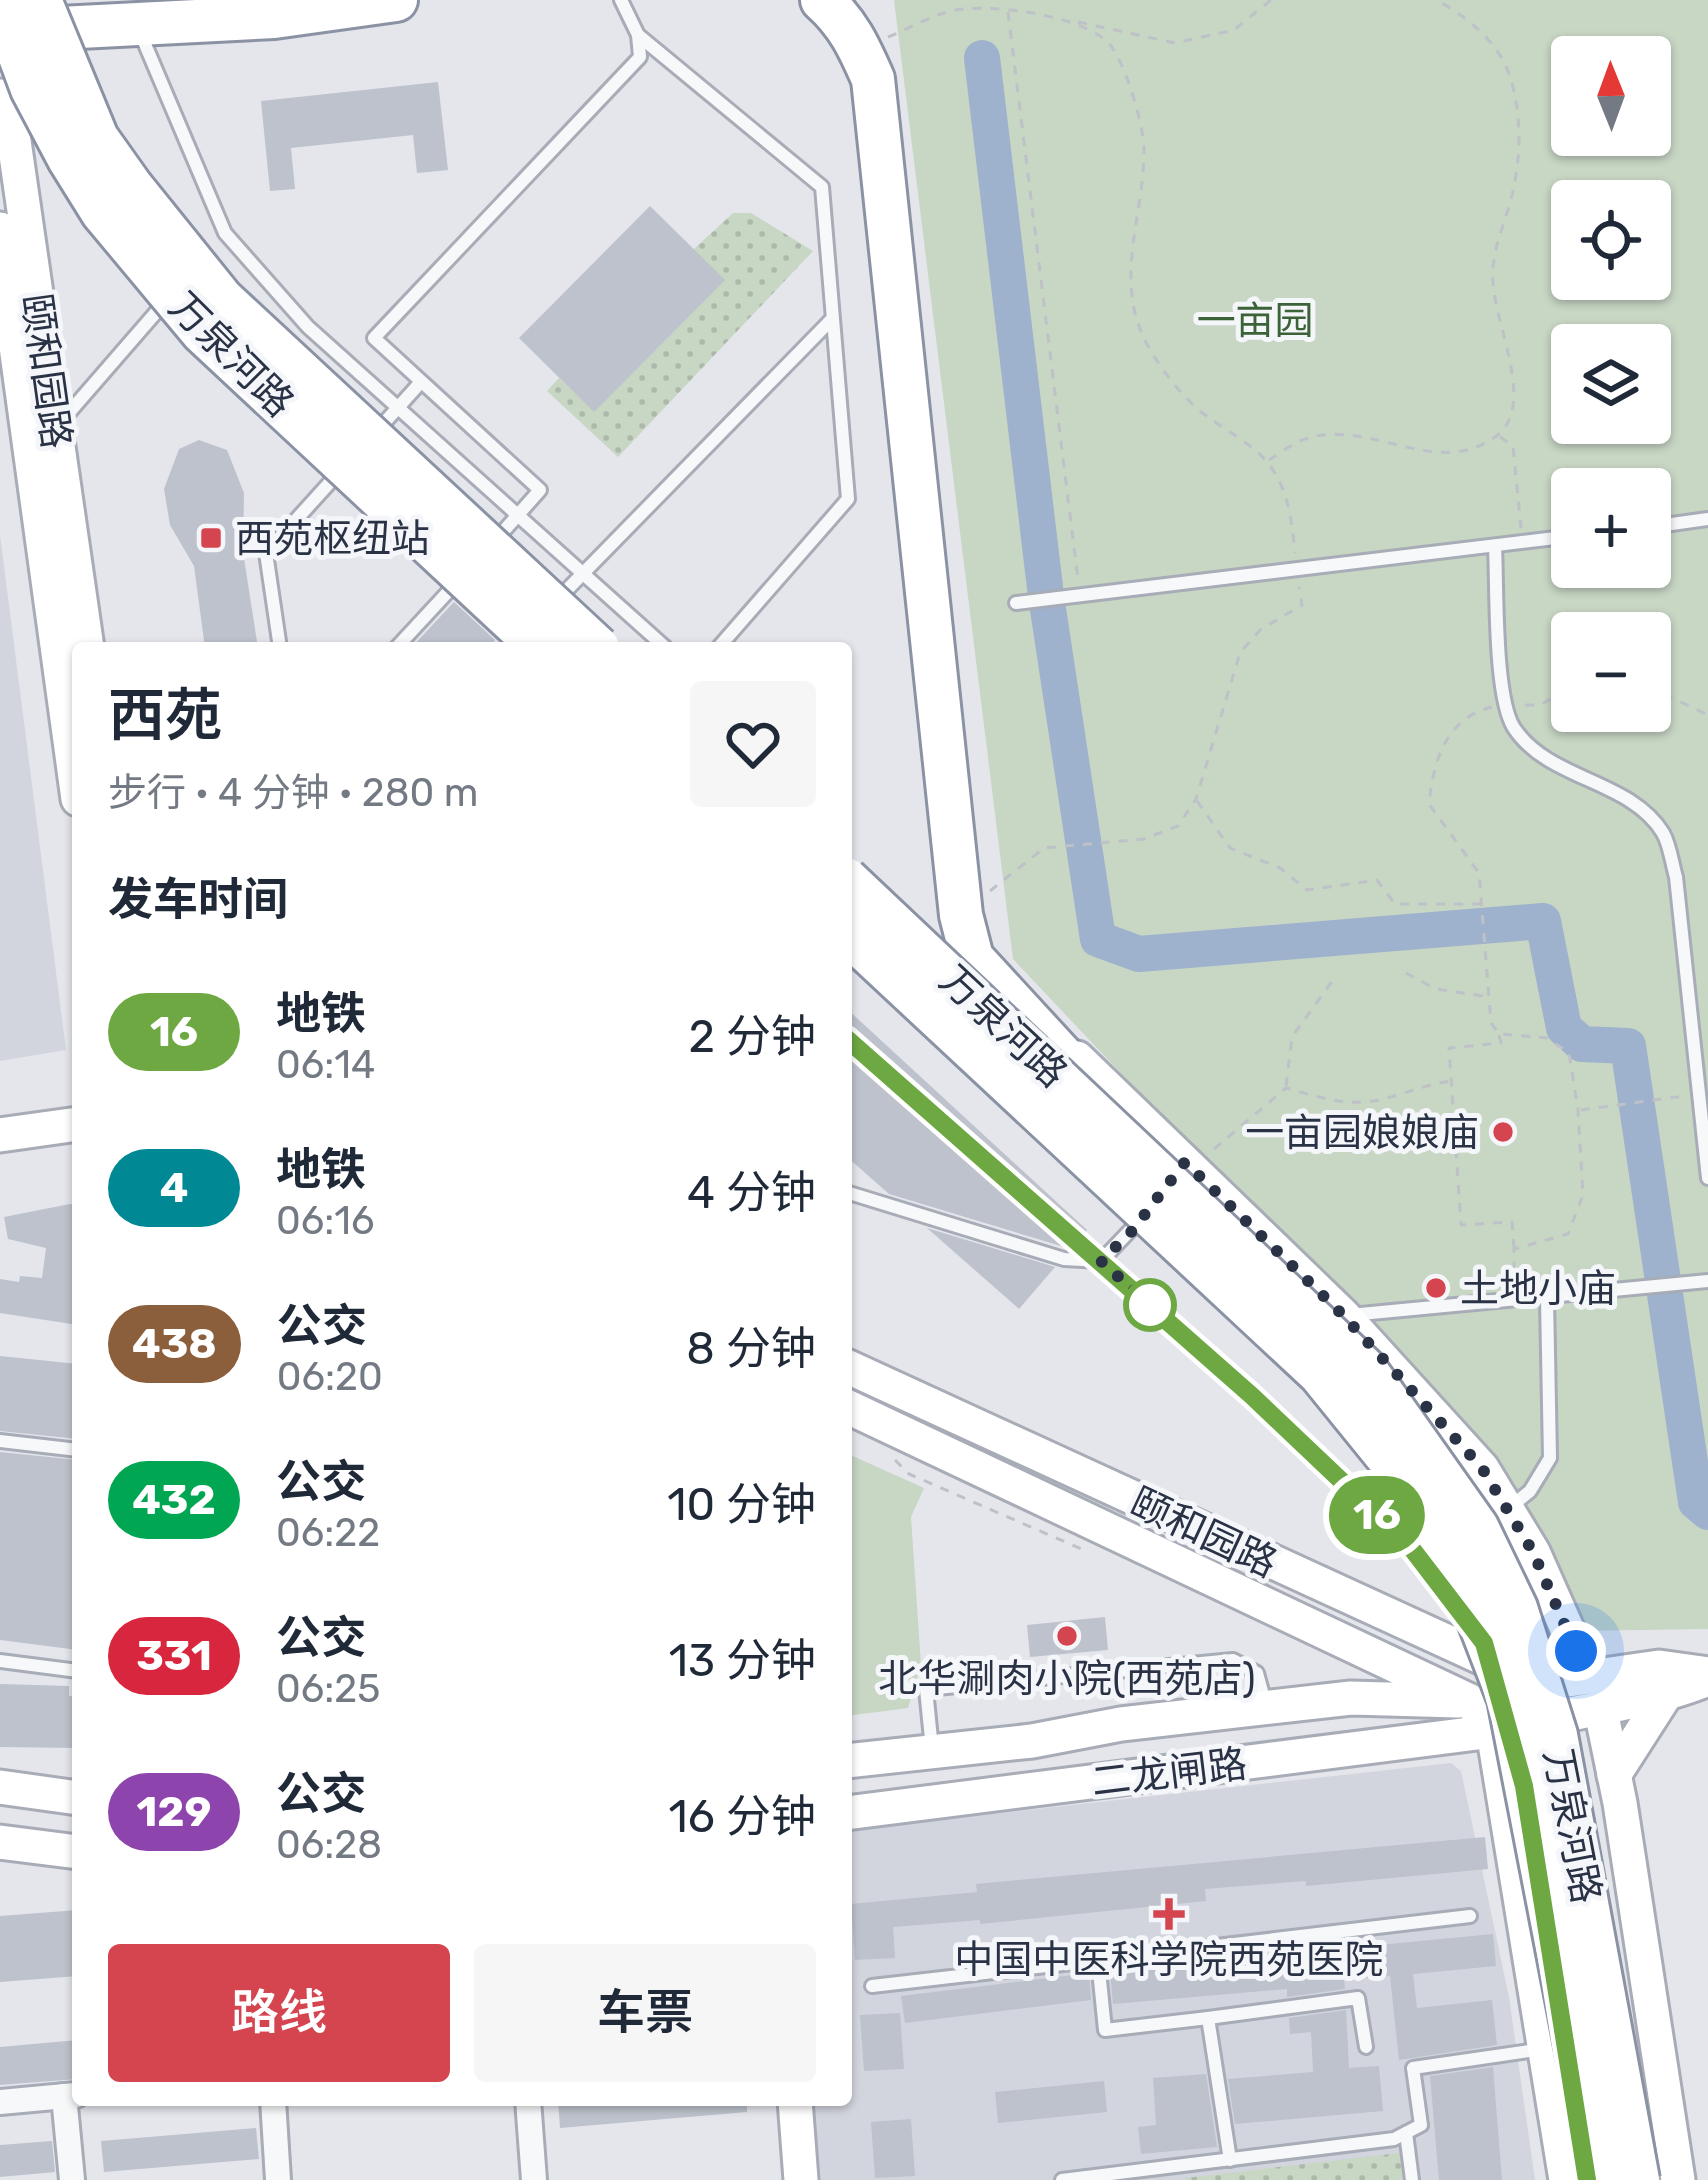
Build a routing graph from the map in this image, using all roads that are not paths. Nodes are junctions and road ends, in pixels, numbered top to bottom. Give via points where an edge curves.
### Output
1 (40, 0) edge
2 (396, 0) edge
3 (621, 0) edge
4 (822, 0) edge
5 (0, 3) edge
6 (136, 23) junction
7 (0, 33) edge
8 (638, 34) junction
9 (0, 96) edge
10 (0, 229) edge
11 (225, 233) junction
12 (831, 320) junction
13 (420, 383) junction
14 (397, 408) junction
15 (56, 428) junction
16 (517, 516) junction
17 (1708, 519) edge
18 (1671, 523) edge
19 (1551, 539) edge
20 (1495, 546) junction
21 (582, 573) junction
22 (1016, 603) dead end
23 (86, 642) edge
24 (279, 642) edge
25 (402, 642) edge
26 (519, 642) edge
27 (535, 642) edge
28 (592, 642) edge
29 (659, 642) edge
30 (723, 642) edge
31 (72, 755) edge
32 (852, 884) edge
33 (852, 938) edge
34 (1076, 1075) junction
35 (0, 1135) edge
36 (72, 1137) edge
37 (1185, 1162) junction
38 (1708, 1178) edge
39 (852, 1194) edge
40 (1708, 1281) edge
41 (1547, 1298) junction
42 (1343, 1315) junction
43 (852, 1369) edge
44 (852, 1409) edge
45 (0, 1441) edge
46 (72, 1449) edge
47 (1507, 1510) junction
48 (0, 1660) edge
49 (72, 1670) edge
50 (1708, 1676) edge
51 (1539, 1682) junction
52 (1594, 1691) junction
53 (1664, 1696) junction
54 (1470, 1701) junction
55 (1267, 1707) junction
56 (1547, 1716) junction
57 (1493, 1731) junction
58 (932, 1752) junction
59 (852, 1760) edge
60 (0, 1786) edge
61 (1617, 1789) junction
62 (72, 1797) edge
63 (852, 1812) edge
64 (1568, 1813) junction
65 (1508, 1823) junction
66 (0, 1842) edge
67 (72, 1851) edge
68 (1470, 1916) dead end
69 (1097, 1960) junction
70 (872, 1986) dead end
71 (1208, 2018) junction
72 (1366, 2047) dead end
73 (1544, 2048) junction
74 (71, 2095) edge
75 (0, 2102) edge
76 (273, 2106) edge
77 (528, 2106) edge
78 (795, 2106) edge
79 (1406, 2133) junction
80 (1230, 2160) junction
81 (1170, 2174) edge
82 (72, 2180) edge
83 (278, 2180) edge
84 (534, 2180) edge
85 (801, 2180) edge
86 (1062, 2180) edge
87 (1412, 2180) edge
88 (1566, 2180) edge
89 (1602, 2180) edge
90 (1638, 2180) edge
91 (1678, 2180) edge

1 - 28 highway, 万泉河路, bridge via 98,138 222,299
2 - 6 highway via 274,17
3 - 8 lane
4 - 34 highway via 842,18 873,79 961,915 972,958
5 - 27 highway, 万泉河路, bridge via 69,159 102,212 203,333
6 - 7 highway
6 - 11 lane
8 - 12 lane via 822,187
8 - 13 lane via 640,57 374,338
9 - 15 main road, 颐和园路 via 14,142
10 - 31 main road, 颐和园路
11 - 14 lane via 308,327
11 - 15 lane
12 - 21 lane
12 - 30 lane via 848,499
13 - 14 lane
13 - 16 lane via 540,490
14 - 16 lane
14 - 24 lane via 266,554
15 - 23 main road, 颐和园路
16 - 21 lane
16 - 25 lane
17 - 18 lane
19 - 20 lane
20 - 22 lane
20 - 38 lane via 1504,705 1515,729 1539,753 1636,805 1664,834 1676,877
21 - 26 lane
21 - 29 lane
32 - 34 highway, 万泉河路, bridge
33 - 89 highway, 万泉河路, bridge via 1320,1374 1393,1464 1456,1561 1509,1699
34 - 37 main road, 万泉河路
34 - 90 highway, 万泉河路, bridge via 1366,1370 1477,1527 1516,1608 1556,1735
35 - 36 main road
37 - 39 lane via 1101,1261 1064,1259
37 - 42 main road, 万泉河路
40 - 41 lane
41 - 42 lane
41 - 47 lane via 1550,1458
42 - 47 main road, 万泉河路 via 1482,1468
43 - 51 main road, 颐和园路
44 - 54 main road, 颐和园路
45 - 46 lane
47 - 52 main road, 万泉河路
48 - 49 lane
50 - 52 main road via 1659,1667
50 - 53 main road
51 - 52 main road
51 - 54 main road, 二龙闸路
51 - 56 main road
52 - 53 main road
52 - 56 main road, 二龙闸路
52 - 61 main road, 万泉河路
53 - 61 main road
54 - 55 main road, 二龙闸路 via 1351,1698
54 - 57 main road
55 - 58 main road, 二龙闸路
55 - 58 lane via 1258,1673 1232,1660 926,1689
56 - 57 main road, 二龙闸路
56 - 64 main road
57 - 63 main road, 二龙闸路
57 - 65 main road, 万泉河路
58 - 59 main road, 二龙闸路
60 - 62 main road
61 - 64 main road
61 - 91 main road, 万泉河路
64 - 65 main road
65 - 73 main road, 万泉河路
66 - 67 main road
68 - 69 lane
69 - 70 lane
69 - 71 lane via 1105,2030
71 - 72 lane via 1358,1999
71 - 80 lane
73 - 79 lane via 1413,2068 1420,2125
73 - 88 main road, 万泉河路
74 - 75 street
74 - 82 street
76 - 83 street
77 - 84 street
78 - 85 main road
79 - 80 lane
79 - 87 lane
80 - 81 lane
81 - 86 lane

